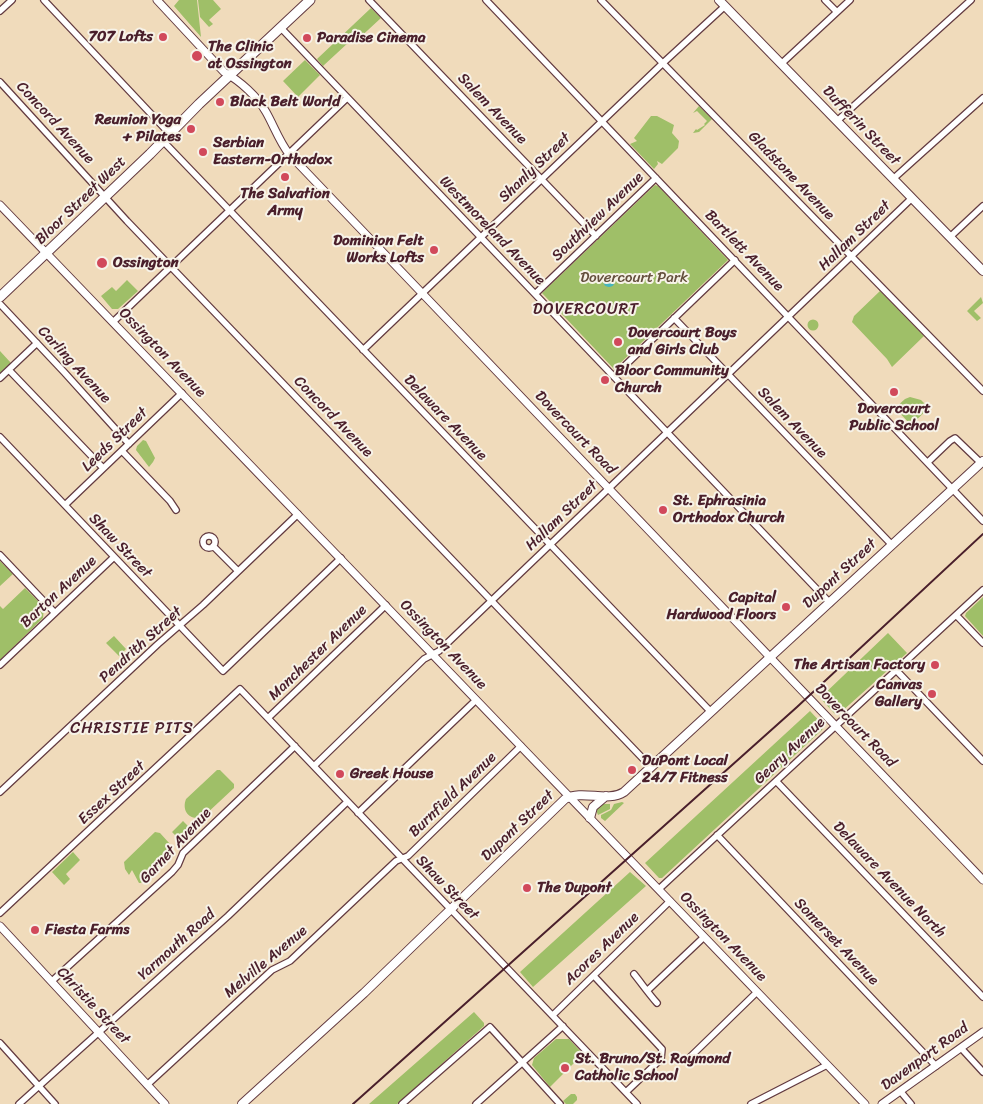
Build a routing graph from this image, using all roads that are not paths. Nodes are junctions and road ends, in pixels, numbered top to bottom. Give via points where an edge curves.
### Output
1 (12, 0) edge
2 (44, 0) edge
3 (157, 0) edge
4 (310, 0) edge
5 (370, 0) edge
6 (486, 0) edge
7 (601, 0) edge
8 (719, 0) edge
9 (825, 0) edge
10 (850, 0) edge
11 (971, 0) edge
12 (725, 6) junction
13 (0, 11) edge
14 (837, 12) junction
15 (281, 28) junction
16 (663, 63) junction
17 (781, 64) junction
18 (230, 75) junction
19 (0, 82) edge
20 (347, 98) junction
21 (983, 98) edge
22 (602, 121) junction
23 (837, 122) junction
24 (165, 137) junction
25 (288, 154) junction
26 (656, 178) junction
27 (541, 179) junction
28 (894, 179) junction
29 (105, 196) junction
30 (912, 198) junction
31 (0, 206) edge
32 (983, 206) edge
33 (229, 210) junction
34 (596, 236) junction
35 (481, 237) junction
36 (950, 237) junction
37 (45, 253) junction
38 (852, 256) junction
39 (735, 260) junction
40 (171, 267) junction
41 (983, 271) edge
42 (422, 294) junction
43 (535, 294) junction
44 (0, 297) edge
45 (0, 304) edge
46 (788, 316) junction
47 (674, 318) junction
48 (113, 322) junction
49 (37, 343) junction
50 (363, 350) junction
51 (8, 370) junction
52 (728, 374) junction
53 (614, 376) junction
54 (0, 378) edge
55 (983, 391) edge
56 (182, 393) junction
57 (667, 432) junction
58 (0, 437) edge
59 (129, 444) junction
60 (122, 450) junction
61 (928, 462) junction
62 (982, 462) edge
63 (103, 468) junction
64 (608, 489) junction
65 (953, 489) junction
66 (65, 505) junction
67 (176, 510) dead end
68 (298, 514) junction
69 (983, 521) edge
70 (550, 545) junction
71 (892, 545) junction
72 (213, 546) dead end
73 (0, 555) edge
74 (114, 557) junction
75 (341, 558) junction
76 (238, 571) junction
77 (983, 590) edge
78 (492, 600) junction
79 (830, 602) junction
80 (386, 605) junction
81 (55, 613) junction
82 (956, 615) junction
83 (179, 625) junction
84 (983, 642) edge
85 (434, 654) junction
86 (770, 658) junction
87 (0, 665) edge
88 (896, 670) junction
89 (240, 689) joint
90 (476, 700) junction
91 (711, 712) junction
92 (268, 718) junction
93 (835, 726) junction
94 (295, 746) junction
95 (521, 746) junction
96 (983, 761) edge
97 (314, 766) junction
98 (651, 767) junction
99 (776, 781) junction
100 (0, 792) edge
101 (569, 796) junction
102 (606, 796) junction
103 (347, 802) junction
104 (358, 813) junction
105 (590, 818) junction
106 (717, 836) junction
107 (401, 858) junction
108 (983, 880) edge
109 (658, 889) junction
110 (670, 901) junction
111 (451, 910) junction
112 (0, 913) edge
113 (0, 926) edge
114 (704, 937) junction
115 (634, 974) dead end
116 (594, 976) junction
117 (52, 981) junction
118 (648, 990) junction
119 (757, 992) junction
120 (983, 996) edge
121 (657, 1003) dead end
122 (553, 1015) junction
123 (563, 1026) junction
124 (99, 1032) junction
125 (983, 1032) edge
126 (0, 1043) edge
127 (960, 1048) junction
128 (687, 1060) dead end
129 (522, 1062) junction
130 (827, 1065) junction
131 (936, 1066) junction
132 (983, 1072) edge
133 (147, 1084) junction
134 (39, 1086) junction
135 (626, 1092) junction
136 (901, 1092) junction
137 (555, 1102) edge
138 (19, 1104) edge
139 (55, 1104) edge
140 (165, 1104) edge
141 (242, 1104) edge
142 (402, 1104) edge
143 (476, 1104) edge
144 (636, 1104) edge
145 (752, 1104) edge
146 (864, 1104) edge
147 (882, 1104) edge
148 (910, 1104) edge

1 - 13 street
2 - 24 street, Delaware Avenue
3 - 18 street, Dovercourt Road
4 - 15 main road, Bloor Street West
5 - 27 street, Salem Avenue
6 - 22 street, Bartlett Avenue
7 - 16 street, Gladstone Avenue
8 - 12 main road, Dufferin Street
9 - 14 street
10 - 14 street
11 - 23 street
12 - 16 street, Shanly Street
12 - 17 main road, Dufferin Street
14 - 17 street
15 - 18 main road, Bloor Street West
15 - 20 street, Westmoreland Avenue
16 - 22 street, Shanly Street
16 - 38 street, Gladstone Avenue
17 - 23 main road, Dufferin Street
18 - 24 main road, Bloor Street West
18 - 25 street, Dovercourt Road via 265,110
19 - 29 street, Concord Avenue
20 - 25 street
20 - 35 street, Westmoreland Avenue
21 - 28 street
22 - 26 street, Bartlett Avenue
22 - 27 street, Shanly Street
23 - 28 main road, Dufferin Street
24 - 29 main road, Bloor Street West
24 - 33 street, Delaware Avenue
25 - 33 street
25 - 42 street, Dovercourt Road
26 - 34 street, Southview Avenue
26 - 39 street, Bartlett Avenue
27 - 34 street, Salem Avenue
27 - 35 street, Shanly Street
28 - 30 main road, Dufferin Street
29 - 37 main road, Bloor Street West
29 - 40 street, Concord Avenue
30 - 36 main road, Dufferin Street
30 - 38 street, Hallam Street
31 - 37 street, Ossington Avenue
32 - 36 street
33 - 40 street
33 - 50 street, Delaware Avenue
34 - 43 street, Southview Avenue
35 - 42 street, Shanly Street
35 - 43 street, Westmoreland Avenue
36 - 41 main road, Dufferin Street
37 - 44 main road, Bloor Street West
37 - 48 street, Ossington Avenue
38 - 46 street, Hallam Street
38 - 55 street, Gladstone Avenue
39 - 46 street, Bartlett Avenue
39 - 47 street
40 - 48 street
40 - 78 street, Concord Avenue
42 - 50 street, Shanly Street
42 - 64 street, Dovercourt Road
43 - 53 street, Westmoreland Avenue
45 - 49 street, Carling Avenue
46 - 52 street, Hallam Street
46 - 61 street, Bartlett Avenue
47 - 52 street, Salem Avenue
47 - 53 street
48 - 56 street, Ossington Avenue
49 - 51 street
49 - 59 street, Carling Avenue
50 - 70 street, Delaware Avenue
51 - 54 street
51 - 63 street
52 - 57 street, Hallam Street
52 - 71 street, Salem Avenue
53 - 57 street, Westmoreland Avenue
56 - 59 street, Leeds Street
56 - 68 street, Ossington Avenue
57 - 64 street, Hallam Street
57 - 79 street, Westmoreland Avenue
58 - 66 street, Shaw Street
59 - 60 street, Leeds Street
60 - 63 street, Leeds Street
60 - 67 street
61 - 62 street via 955,438
61 - 65 street, Bartlett Avenue
62 - 65 main road, Dupont Street
63 - 66 street, Leeds Street
64 - 70 street, Hallam Street
64 - 86 street, Dovercourt Road
65 - 69 street, Bartlett Avenue
65 - 71 main road, Dupont Street
66 - 74 street, Shaw Street
68 - 75 street, Ossington Avenue
68 - 76 street, Pendrith Street
70 - 78 street, Hallam Street
70 - 91 street, Delaware Avenue
71 - 79 main road, Dupont Street
72 - 76 street
73 - 81 street
74 - 81 street, Barton Avenue
74 - 83 street, Shaw Street
75 - 80 street, Ossington Avenue
75 - 83 street, Shaw Street via 223,671
76 - 83 street, Pendrith Street
77 - 82 street, Geary Avenue
78 - 85 street, Hallam Street
78 - 98 street, Concord Avenue
79 - 86 main road, Dupont Street
80 - 85 street, Ossington Avenue
80 - 92 street, Manchester Avenue
81 - 87 street, Barton Avenue
82 - 84 street
82 - 88 street, Geary Avenue
83 - 100 street, Pendrith Street
85 - 90 street, Ossington Avenue
85 - 97 street, Hallam Street
86 - 91 main road, Dupont Street
86 - 93 street, Dovercourt Road
88 - 93 street, Geary Avenue
88 - 96 street
89 - 92 street, Shaw Street
89 - 112 street, Essex Street
90 - 95 street, Ossington Avenue
90 - 104 street
91 - 98 main road, Dupont Street
92 - 94 street, Shaw Street
93 - 99 street, Geary Avenue
93 - 108 street, Dovercourt Road
94 - 97 street, Shaw Street
94 - 117 street, Garnet Avenue via 183,853 172,872
95 - 101 street, Ossington Avenue
95 - 107 street, Burnfield Avenue via 408,856
97 - 103 street, Shaw Street
98 - 102 main road, Dupont Street via 620,795
99 - 106 street, Geary Avenue
99 - 120 street, Delaware Avenue North
101 - 102 main road, Dupont Street
101 - 105 street, Ossington Avenue
101 - 111 main road, Dupont Street
102 - 105 main road via 593,806
103 - 104 street, Shaw Street
103 - 124 street, Yarmouth Road via 228,916
104 - 107 street, Shaw Street
105 - 109 street, Ossington Avenue
106 - 109 street, Geary Avenue
106 - 131 street, Somerset Avenue
107 - 111 street, Shaw Street
107 - 133 street, Melville Avenue via 290,961 272,970
109 - 110 street, Ossington Avenue
110 - 114 street, Ossington Avenue
110 - 116 street, Acores Avenue
111 - 122 street, Shaw Street
111 - 141 main road, Dupont Street
113 - 117 street, Christie Street
114 - 118 street
114 - 119 street, Ossington Avenue
115 - 118 street
116 - 122 street, Acores Avenue
116 - 135 street via 662,1049 661,1059
117 - 124 street, Christie Street
118 - 121 street
119 - 128 street
119 - 130 street, Ossington Avenue
122 - 123 street, Shaw Street
123 - 129 street
123 - 135 street, Shaw Street
124 - 133 street, Christie Street
124 - 134 street, Yarmouth Road
125 - 127 street, Davenport Road
126 - 134 street
127 - 131 street, Davenport Road
127 - 132 street
129 - 137 street
129 - 142 street via 490,1027
129 - 143 street
130 - 145 street
130 - 146 street, Ossington Avenue
131 - 136 street, Davenport Road
133 - 140 street, Christie Street
134 - 138 street, Yarmouth Road
134 - 139 street
135 - 144 street, Shaw Street
136 - 147 street, Davenport Road
136 - 148 street

